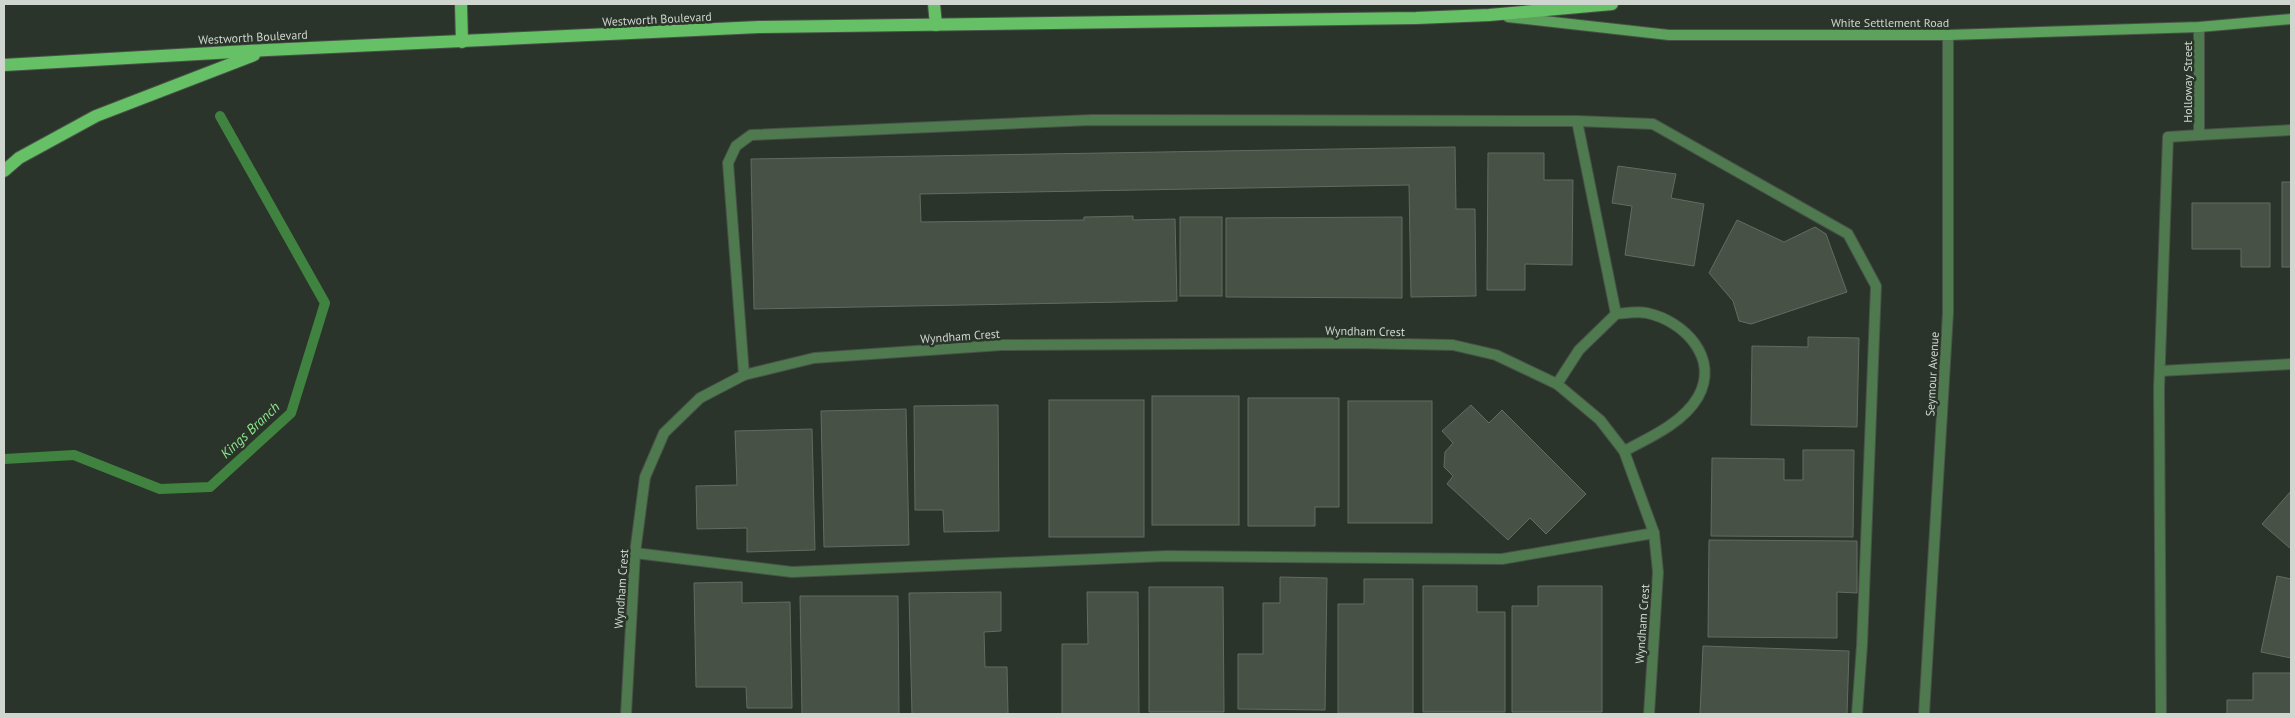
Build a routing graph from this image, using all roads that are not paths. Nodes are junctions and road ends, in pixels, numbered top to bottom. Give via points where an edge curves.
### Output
1 (461, 4) edge
2 (934, 4) edge
3 (1612, 4) edge
4 (1489, 15) junction
5 (2291, 18) edge
6 (936, 25) junction
7 (2199, 27) junction
8 (1948, 35) junction
9 (462, 42) junction
10 (266, 50) junction
11 (4, 65) edge
12 (1577, 121) junction
13 (2291, 130) edge
14 (2199, 135) junction
15 (4, 171) edge
16 (1616, 314) junction
17 (2291, 364) edge
18 (2160, 371) junction
19 (744, 375) junction
20 (1557, 384) junction
21 (1624, 451) junction
22 (1654, 533) junction
23 (635, 553) junction
24 (626, 714) edge
25 (1649, 714) edge
26 (1857, 714) edge
27 (1924, 714) edge
28 (2160, 714) edge

1 - 9 main road
2 - 6 main road
3 - 4 main road, Westworth Boulevard
4 - 6 main road, Westworth Boulevard
4 - 8 main road, White Settlement Road via 1669,34
5 - 7 main road, White Settlement Road
6 - 9 main road, Westworth Boulevard via 759,27
7 - 8 main road, White Settlement Road
7 - 14 street, Holloway Street
8 - 27 street, Seymour Avenue via 1948,313
9 - 10 main road, Westworth Boulevard
10 - 11 main road, Westworth Boulevard
10 - 15 main road via 96,116 19,158
12 - 16 street
12 - 19 street via 1091,120 751,135 736,146 728,163
12 - 26 street via 1653,124 1848,234 1876,286
13 - 14 street, Holloway Street
14 - 18 street via 2168,137
16 - 20 street via 1580,350
16 - 21 street via 1645,312 1669,320 1690,334 1702,357 1704,377 1698,397 1681,417
17 - 18 street
18 - 28 street
19 - 20 street, Wyndham Crest via 814,358 1002,345 1354,342 1452,345 1496,354
19 - 23 street, Wyndham Crest via 700,398 664,434 645,477
20 - 21 street, Wyndham Crest via 1600,420
21 - 22 street, Wyndham Crest
22 - 23 street via 1502,559 1167,556 792,572
22 - 25 street, Wyndham Crest via 1658,572
23 - 24 street, Wyndham Crest

